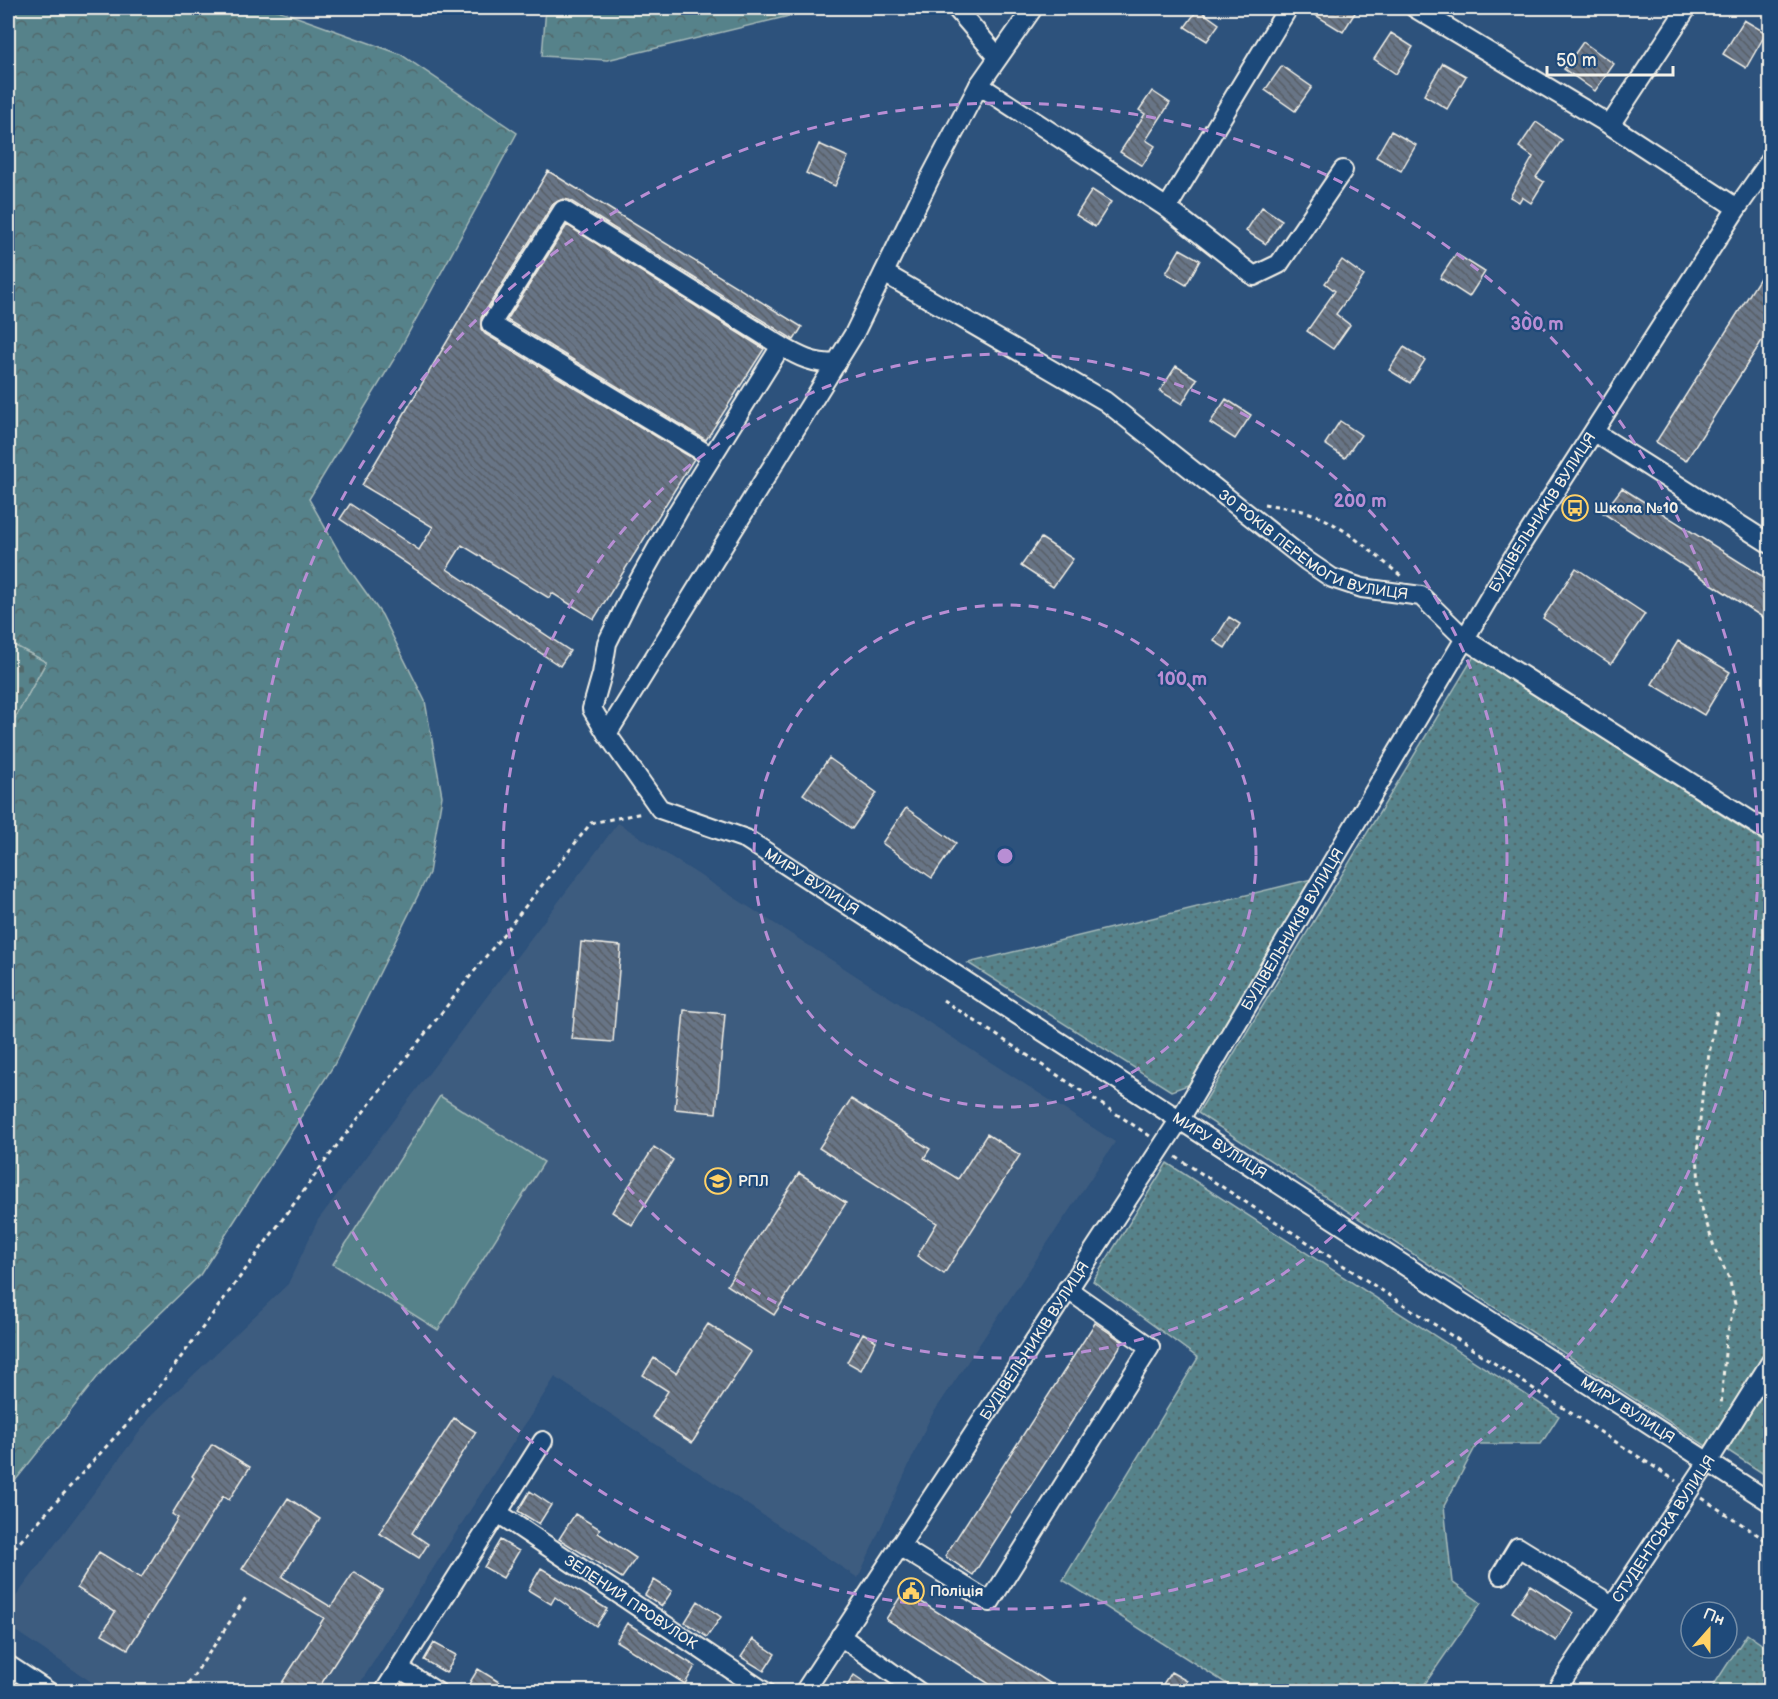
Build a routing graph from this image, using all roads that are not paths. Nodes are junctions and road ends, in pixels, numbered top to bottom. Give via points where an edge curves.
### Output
1 (959, 8) edge
2 (1033, 8) edge
3 (1288, 8) edge
4 (1415, 8) edge
5 (1687, 8) edge
6 (998, 57) junction
7 (979, 85) junction
8 (1610, 125) junction
9 (1770, 161) edge
10 (1342, 170) dead end
11 (1167, 208) junction
12 (1737, 208) junction
13 (884, 273) junction
14 (781, 346) junction
15 (836, 364) junction
16 (1594, 432) junction
17 (712, 457) junction
18 (1770, 544) edge
19 (1466, 640) junction
20 (607, 734) junction
21 (1770, 833) edge
22 (1180, 1119) junction
23 (1067, 1289) junction
24 (1770, 1363) edge
25 (543, 1441) dead end
26 (1708, 1462) junction
27 (1770, 1502) edge
28 (498, 1513) junction
29 (899, 1546) junction
30 (1501, 1575) dead end
31 (1612, 1605) junction
32 (840, 1636) junction
33 (8, 1665) edge
34 (399, 1668) junction
35 (912, 1690) edge
36 (49, 1692) edge
37 (384, 1692) edge
38 (437, 1692) edge
39 (765, 1692) edge
40 (804, 1692) edge
41 (1555, 1692) edge

1 - 6 street
2 - 6 street
3 - 11 street
4 - 8 street
5 - 8 street
6 - 7 street
7 - 11 street
7 - 13 street
8 - 12 street
9 - 12 street, БУДІВЕЛЬНИКІВ ВУЛИЦЯ
10 - 11 street via 1279,264 1254,276
12 - 16 street, БУДІВЕЛЬНИКІВ ВУЛИЦЯ
13 - 15 street
13 - 19 street, 30 РОКІВ ПЕРЕМОГИ ВУЛИЦЯ via 1105,401 1332,578 1362,588 1421,596
14 - 15 street via 816,363
14 - 17 street
14 - 17 street via 563,210 491,324
15 - 20 street
16 - 18 street
16 - 19 street, БУДІВЕЛЬНИКІВ ВУЛИЦЯ via 1515,554
17 - 20 street via 678,511 607,643 592,709
19 - 21 street, 30 РОКІВ ПЕРЕМОГИ ВУЛИЦЯ
19 - 22 street, БУДІВЕЛЬНИКІВ ВУЛИЦЯ
20 - 22 street, МИРУ ВУЛИЦЯ via 660,809 746,839
22 - 23 street, БУДІВЕЛЬНИКІВ ВУЛИЦЯ
22 - 26 street, МИРУ ВУЛИЦЯ
23 - 29 street, БУДІВЕЛЬНИКІВ ВУЛИЦЯ
23 - 29 street via 1150,1347 990,1602
24 - 26 street, СТУДЕНТСЬКА ВУЛИЦЯ
25 - 28 street
26 - 27 street, МИРУ ВУЛИЦЯ
26 - 31 street, СТУДЕНТСЬКА ВУЛИЦЯ
28 - 34 street
28 - 39 street, ЗЕЛЕНИЙ ПРОВУЛОК
29 - 32 street, БУДІВЕЛЬНИКІВ ВУЛИЦЯ
30 - 31 street via 1518,1548
31 - 41 street, СТУДЕНТСЬКА ВУЛИЦЯ
32 - 35 street
32 - 40 street, БУДІВЕЛЬНИКІВ ВУЛИЦЯ
33 - 36 street
34 - 37 street
34 - 38 street

